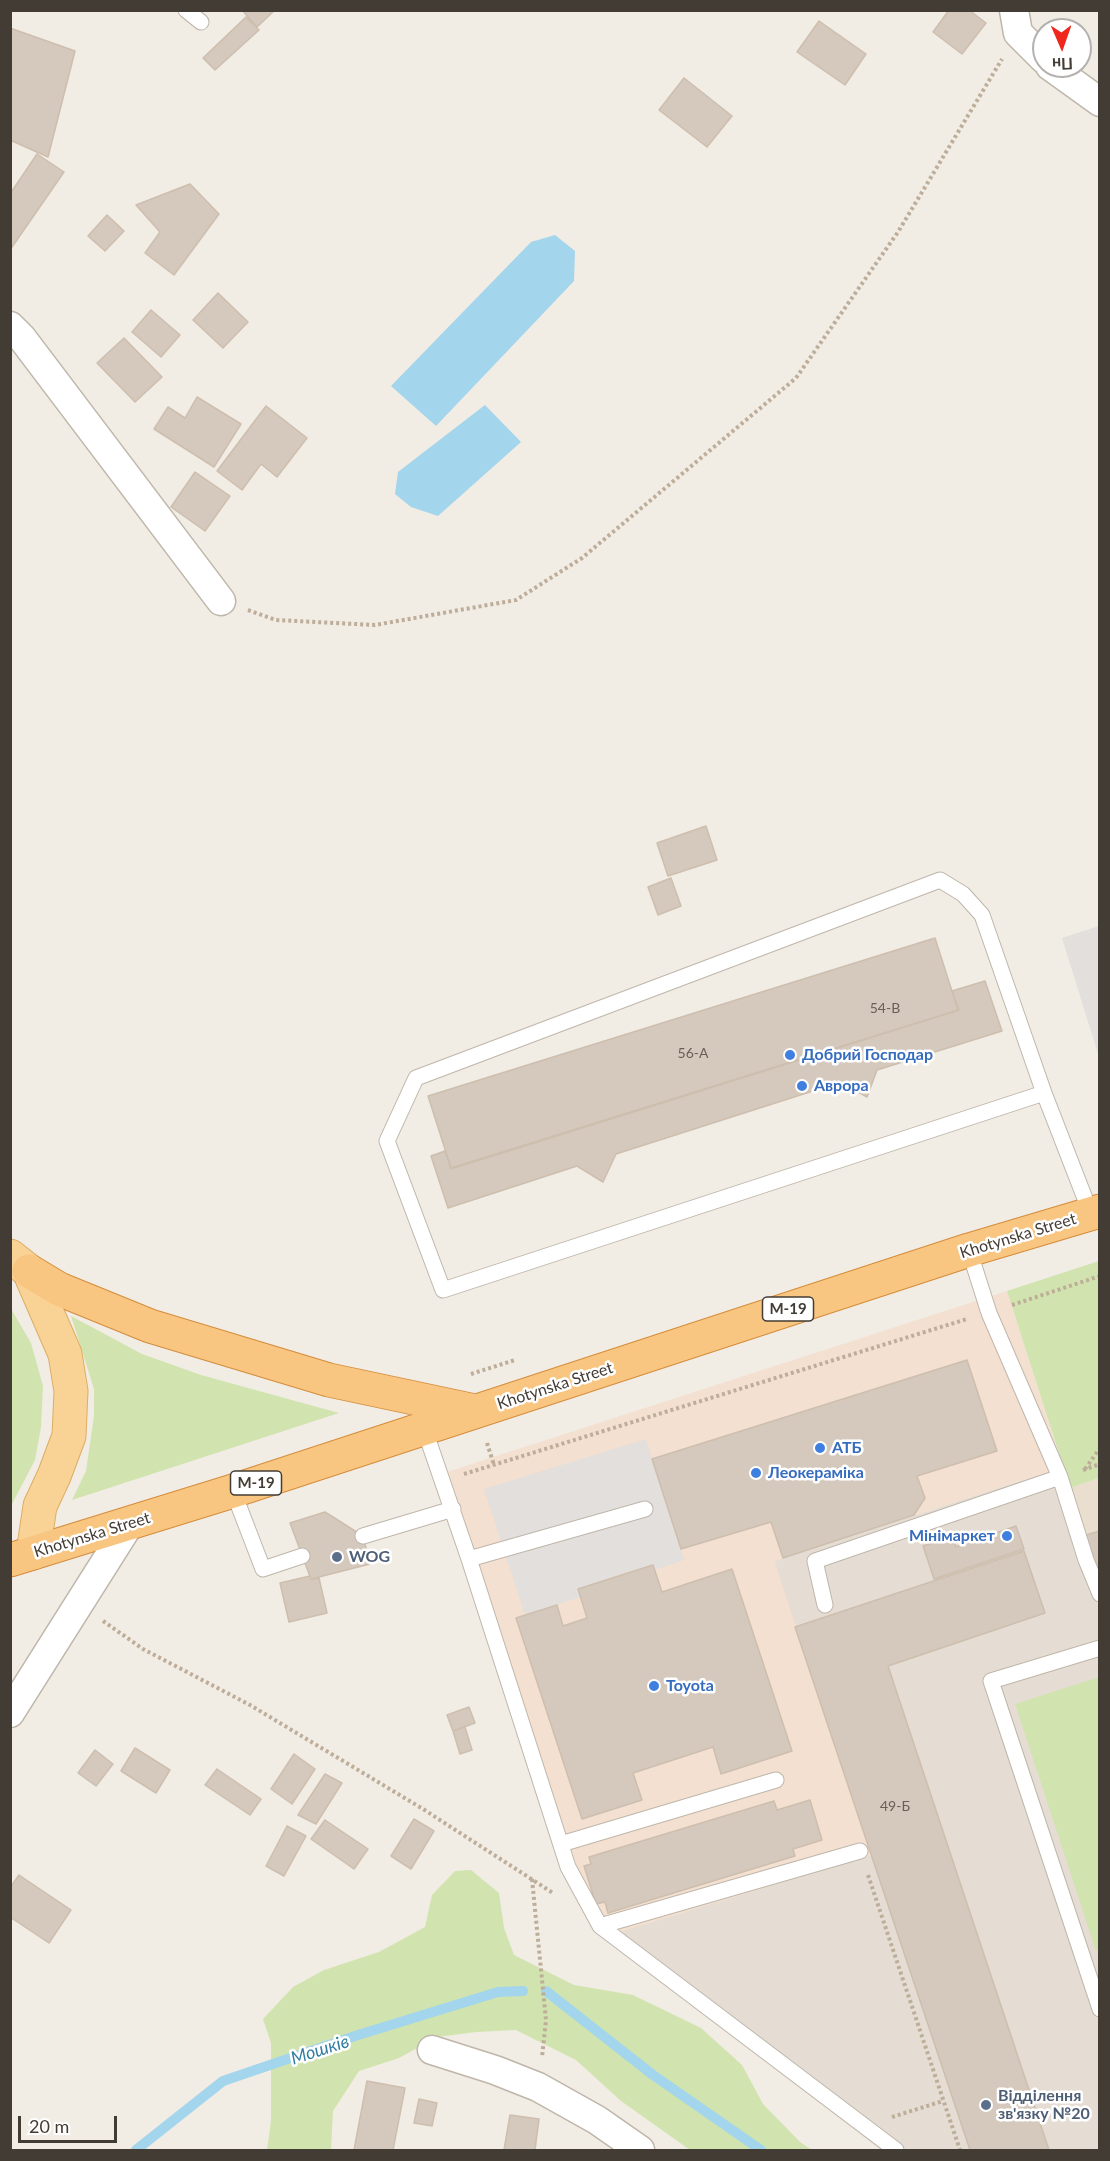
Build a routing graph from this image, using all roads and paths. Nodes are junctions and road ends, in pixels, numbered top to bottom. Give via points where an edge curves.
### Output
1 (186, 10) edge
2 (201, 22) dead end
3 (1016, 22) edge
4 (1032, 43) edge
5 (1067, 78) edge
6 (1100, 102) edge
7 (10, 326) edge
8 (222, 601) joint
9 (1044, 1093) junction
10 (1095, 1213) edge
11 (969, 1250) junction
12 (20, 1263) edge
13 (1100, 1276) edge
14 (989, 1312) junction
15 (522, 1358) dead end
16 (465, 1376) dead end
17 (477, 1411) junction
18 (424, 1428) junction
19 (1100, 1448) edge
20 (1085, 1469) dead end
21 (1060, 1477) junction
22 (444, 1481) junction
23 (233, 1491) junction
24 (453, 1509) junction
25 (645, 1509) dead end
26 (130, 1524) junction
27 (363, 1536) dead end
28 (22, 1556) edge
29 (302, 1556) dead end
30 (469, 1559) junction
31 (1100, 1594) edge
32 (80, 1604) junction
33 (825, 1605) dead end
34 (1100, 1647) edge
35 (10, 1713) edge
36 (776, 1780) dead end
37 (561, 1844) junction
38 (860, 1851) joint
39 (532, 1878) junction
40 (600, 1926) junction
41 (1100, 2009) edge
42 (432, 2050) dead end
43 (538, 2087) junction
44 (944, 2101) junction
45 (862, 2126) junction
46 (640, 2151) edge
47 (896, 2151) edge
48 (960, 2151) edge

1 - 2 lane
3 - 4 street
3 - 8 path via 898,232 796,378 582,558 516,600 375,625 276,620
5 - 6 street
7 - 8 street
9 - 9 lane via 444,1290 387,1141 416,1078 940,880 963,894 982,915
9 - 10 lane
10 - 11 highway, Khotynska Street / М-19
11 - 14 lane
11 - 17 highway, Khotynska Street / М-19
12 - 17 highway via 59,1289 150,1326 329,1380
12 - 28 main road via 64,1354 71,1392 69,1436
13 - 14 path
14 - 21 lane
14 - 22 path
15 - 16 path
17 - 18 highway, Khotynska Street / М-19
18 - 22 lane
18 - 23 highway, Khotynska Street / М-19
19 - 20 path
21 - 31 lane
21 - 33 lane via 814,1561
22 - 24 lane
23 - 26 highway, Khotynska Street / М-19
23 - 29 lane via 263,1569
24 - 27 lane
24 - 30 lane
25 - 30 lane
26 - 28 highway, Khotynska Street / М-19
26 - 32 street
30 - 37 lane
32 - 35 street
32 - 39 path via 143,1649 250,1705
34 - 41 lane via 991,1681
36 - 37 lane
37 - 40 lane via 568,1867
38 - 40 lane
38 - 44 path
39 - 40 path
39 - 43 path via 546,2020
40 - 45 lane
42 - 43 street
43 - 46 street via 597,2120
44 - 45 path
44 - 48 path
45 - 47 lane

